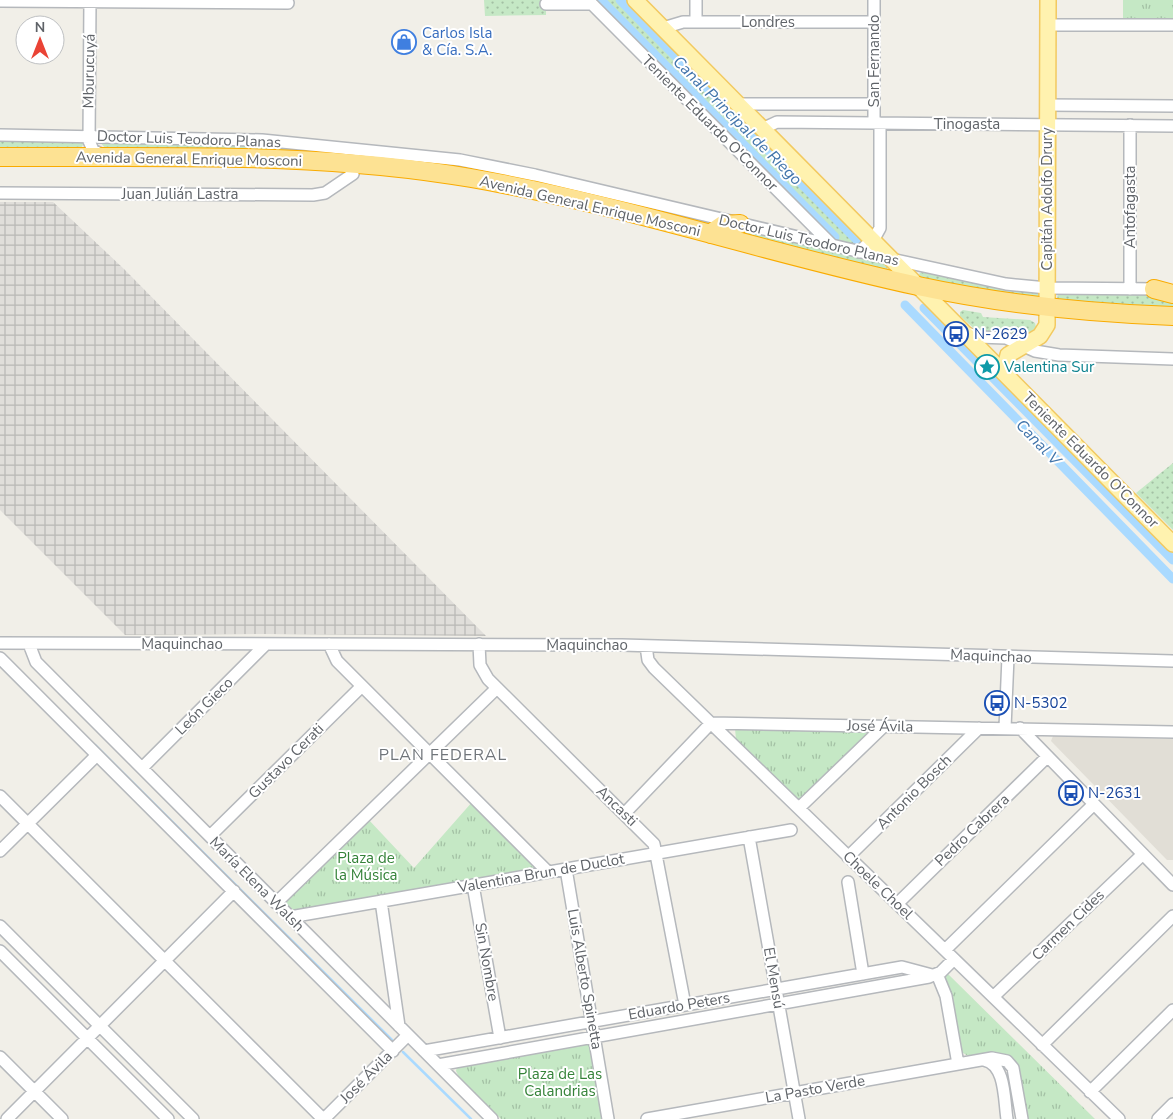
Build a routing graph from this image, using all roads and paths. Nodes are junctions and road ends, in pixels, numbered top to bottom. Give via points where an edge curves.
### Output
1 (0, 0) edge
2 (635, 0) edge
3 (696, 0) edge
4 (874, 0) edge
5 (1048, 0) edge
6 (90, 1) edge
7 (288, 2) dead end
8 (590, 2) edge
9 (546, 4) dead end
10 (696, 22) junction
11 (874, 22) junction
12 (1048, 25) junction
13 (1173, 25) edge
14 (663, 28) junction
15 (738, 104) junction
16 (874, 104) junction
17 (1048, 104) junction
18 (1173, 106) edge
19 (877, 123) junction
20 (1047, 124) junction
21 (1130, 125) junction
22 (1173, 126) edge
23 (762, 129) junction
24 (0, 135) edge
25 (88, 135) junction
26 (0, 157) edge
27 (113, 158) junction
28 (0, 167) edge
29 (353, 174) junction
30 (0, 193) edge
31 (803, 217) junction
32 (740, 224) junction
33 (710, 234) junction
34 (793, 236) junction
35 (872, 241) junction
36 (832, 246) junction
37 (859, 252) junction
38 (891, 260) junction
39 (927, 267) junction
40 (918, 286) junction
41 (1047, 288) junction
42 (1130, 289) junction
43 (1154, 289) junction
44 (1173, 290) edge
45 (1173, 294) edge
46 (932, 300) junction
47 (1047, 312) junction
48 (1173, 316) edge
49 (1173, 327) edge
50 (967, 333) junction
51 (1022, 346) junction
52 (1173, 359) edge
53 (1008, 376) junction
54 (1173, 544) edge
55 (0, 644) edge
56 (29, 644) junction
57 (266, 644) junction
58 (329, 644) junction
59 (479, 644) junction
60 (646, 646) junction
61 (1008, 656) junction
62 (0, 658) edge
63 (1173, 661) edge
64 (362, 686) junction
65 (497, 688) junction
66 (710, 723) junction
67 (884, 726) junction
68 (979, 728) junction
69 (1005, 728) junction
70 (1020, 728) junction
71 (1173, 732) edge
72 (97, 754) junction
73 (430, 754) junction
74 (1047, 756) junction
75 (142, 768) junction
76 (0, 796) edge
77 (1094, 804) junction
78 (799, 808) junction
79 (625, 813) junction
80 (28, 824) junction
81 (791, 830) dead end
82 (210, 836) junction
83 (749, 837) junction
84 (0, 851) edge
85 (657, 853) junction
86 (1143, 854) junction
87 (848, 857) junction
88 (566, 869) junction
89 (548, 872) junction
90 (848, 882) dead end
91 (473, 885) junction
92 (1173, 885) edge
93 (234, 892) junction
94 (381, 901) junction
95 (276, 903) junction
96 (897, 904) junction
97 (1173, 916) edge
98 (290, 917) junction
99 (0, 926) edge
100 (945, 950) junction
101 (0, 951) edge
102 (954, 959) junction
103 (165, 961) junction
104 (863, 974) junction
105 (935, 975) junction
106 (776, 989) junction
107 (993, 997) junction
108 (778, 1003) junction
109 (686, 1005) junction
110 (1173, 1010) edge
111 (592, 1022) junction
112 (100, 1026) junction
113 (400, 1026) junction
114 (408, 1035) junction
115 (594, 1036) junction
116 (87, 1038) junction
117 (500, 1038) junction
118 (1042, 1045) junction
119 (393, 1051) junction
120 (424, 1051) junction
121 (0, 1057) edge
122 (983, 1060) junction
123 (958, 1064) junction
124 (438, 1065) junction
125 (34, 1091) junction
126 (1090, 1092) junction
127 (794, 1093) junction
128 (1173, 1104) edge
129 (6, 1119) edge
130 (62, 1119) edge
131 (168, 1119) edge
132 (193, 1119) edge
133 (324, 1119) edge
134 (492, 1119) edge
135 (608, 1119) edge
136 (646, 1119) edge
137 (799, 1119) edge
138 (1007, 1119) edge
139 (1022, 1119) edge
140 (1118, 1119) edge
141 (1158, 1119) edge

1 - 6 street
2 - 14 main road, Teniente Eduardo O'Connor
3 - 10 street
4 - 11 street, San Fernando
5 - 12 main road, Capitán Adolfo Drury
6 - 7 street
6 - 25 street, Mburucuyá
8 - 9 street
8 - 31 street, Teniente Eduardo O'Connor
10 - 11 street, Londres
10 - 14 street, Londres via 678,22
11 - 16 street, San Fernando
12 - 13 street
12 - 17 main road, Capitán Adolfo Drury
14 - 15 main road, Teniente Eduardo O'Connor
15 - 16 street
15 - 23 main road, Teniente Eduardo O'Connor
16 - 19 street, San Fernando
17 - 18 street
17 - 20 main road, Capitán Adolfo Drury
19 - 20 street, Tinogasta
19 - 23 street, Tinogasta via 777,122
19 - 35 street, San Fernando via 880,224
20 - 21 street, Tinogasta
20 - 41 main road, Capitán Adolfo Drury
21 - 22 street, Tinogasta
21 - 42 street, Antofagasta
23 - 35 main road, Teniente Eduardo O'Connor
24 - 25 street, Doctor Luis Teodoro Planas
25 - 27 street via 93,150
25 - 32 street, Doctor Luis Teodoro Planas via 262,140 460,160
26 - 27 highway, Avenida General Enrique Mosconi
27 - 33 highway, Avenida General Enrique Mosconi via 305,161 429,172 538,192
28 - 29 highway, Avenida General Enrique Mosconi
29 - 30 street, Juan Julián Lastra via 325,193 312,195
29 - 46 highway, Avenida General Enrique Mosconi via 433,183 517,198
31 - 34 street via 803,229
31 - 36 street, Teniente Eduardo O'Connor
32 - 33 highway via 723,224
32 - 34 street, Doctor Luis Teodoro Planas
33 - 40 highway, Avenida General Enrique Mosconi
34 - 36 street, Doctor Luis Teodoro Planas
35 - 37 street
35 - 38 main road, Teniente Eduardo O'Connor
36 - 37 street, Doctor Luis Teodoro Planas
37 - 38 street, Doctor Luis Teodoro Planas
38 - 39 street, Doctor Luis Teodoro Planas
38 - 40 main road, Teniente Eduardo O'Connor
39 - 40 street via 914,271
39 - 41 street, Doctor Luis Teodoro Planas via 1016,286
40 - 46 main road, Teniente Eduardo O'Connor
40 - 47 highway, Avenida General Enrique Mosconi
41 - 42 street, Doctor Luis Teodoro Planas
41 - 47 main road, Capitán Adolfo Drury
42 - 43 street, Doctor Luis Teodoro Planas
43 - 44 street, Doctor Luis Teodoro Planas
43 - 45 highway
46 - 47 highway, Avenida General Enrique Mosconi
46 - 50 main road, Teniente Eduardo O'Connor
47 - 48 highway, Avenida General Enrique Mosconi
47 - 49 highway, Avenida General Enrique Mosconi
47 - 51 main road via 1045,331
50 - 51 street via 978,337 1006,338
50 - 53 main road, Teniente Eduardo O'Connor
51 - 52 street via 1059,355
51 - 53 main road via 1006,359
53 - 54 main road, Teniente Eduardo O'Connor
55 - 56 street, Maquinchao
56 - 57 street, Maquinchao
56 - 75 street, María Elena Walsh via 36,662
57 - 58 street, Maquinchao
57 - 75 street, León Gieco
58 - 59 street, Maquinchao
58 - 64 street via 336,660
59 - 60 street, Maquinchao
59 - 65 street, Ancasti via 482,670
60 - 61 street, Maquinchao
60 - 66 street, Choele Choel via 650,664
61 - 63 street, Maquinchao
61 - 69 street
62 - 72 street, María Elena Walsh
64 - 73 street
64 - 82 street, Gustavo Cerati
65 - 73 street
65 - 79 street, Ancasti
66 - 67 street, José Ávila
66 - 78 street, Choele Choel
66 - 79 street
67 - 68 street, José Ávila
67 - 78 street
68 - 69 street, José Ávila
68 - 87 street, Antonio Bosch
69 - 70 street, José Ávila
70 - 71 street, José Ávila
70 - 74 street
72 - 80 street
72 - 93 street, María Elena Walsh
73 - 89 street
73 - 95 street
74 - 77 street
74 - 96 street, Pedro Cabrera
75 - 82 street, María Elena Walsh
76 - 80 street
77 - 86 street
77 - 100 street
78 - 87 street, Choele Choel
79 - 85 street, Ancasti via 651,840
80 - 84 street
80 - 103 street
81 - 83 street, Valentina Brun de Duclot
82 - 95 street, María Elena Walsh
83 - 85 street, Valentina Brun de Duclot
83 - 106 street, El Mensú
85 - 88 street, Valentina Brun de Duclot
85 - 109 street, Ancasti
86 - 92 street
86 - 107 street, Carmen Cides
87 - 96 street, Choele Choel
88 - 89 street, Valentina Brun de Duclot
88 - 111 street, Luis Alberto Spinetta
89 - 91 street, Valentina Brun de Duclot
90 - 104 street
91 - 94 street, Valentina Brun de Duclot
91 - 117 street, Sin Nombre
93 - 103 street
93 - 119 street, María Elena Walsh
94 - 98 street, Valentina Brun de Duclot
94 - 113 street
95 - 98 street, María Elena Walsh
96 - 100 street, Choele Choel
97 - 118 street
98 - 113 street, María Elena Walsh
99 - 112 street
100 - 102 street, Choele Choel
101 - 116 street
102 - 105 street
102 - 107 street, Choele Choel
103 - 112 street
103 - 133 street
104 - 105 street, Eduardo Peters via 906,967
104 - 106 street, Eduardo Peters
105 - 108 street, Eduardo Peters
105 - 123 street via 945,991
106 - 108 street, El Mensú
106 - 109 street, Eduardo Peters
107 - 118 street, Choele Choel
108 - 115 street, Eduardo Peters
108 - 127 street, El Mensú
109 - 111 street, Eduardo Peters
110 - 126 street
111 - 115 street, Luis Alberto Spinetta
111 - 117 street, Eduardo Peters
112 - 116 street
112 - 132 street
113 - 114 street, María Elena Walsh
114 - 119 street, José Ávila
114 - 120 street, María Elena Walsh
115 - 124 street, Eduardo Peters
115 - 135 street, Luis Alberto Spinetta
116 - 125 street
116 - 131 street
117 - 120 street, Eduardo Peters
118 - 126 street, Choele Choel
119 - 133 street, José Ávila
120 - 124 street, María Elena Walsh
121 - 125 street
122 - 123 street, La Pasto Verde
122 - 138 street via 992,1062 998,1070
122 - 139 street via 997,1059 1010,1064
123 - 127 street, La Pasto Verde
124 - 134 street, María Elena Walsh
125 - 129 street
125 - 130 street
126 - 140 street, Choele Choel
127 - 136 street, La Pasto Verde
127 - 137 street, El Mensú
128 - 141 street

